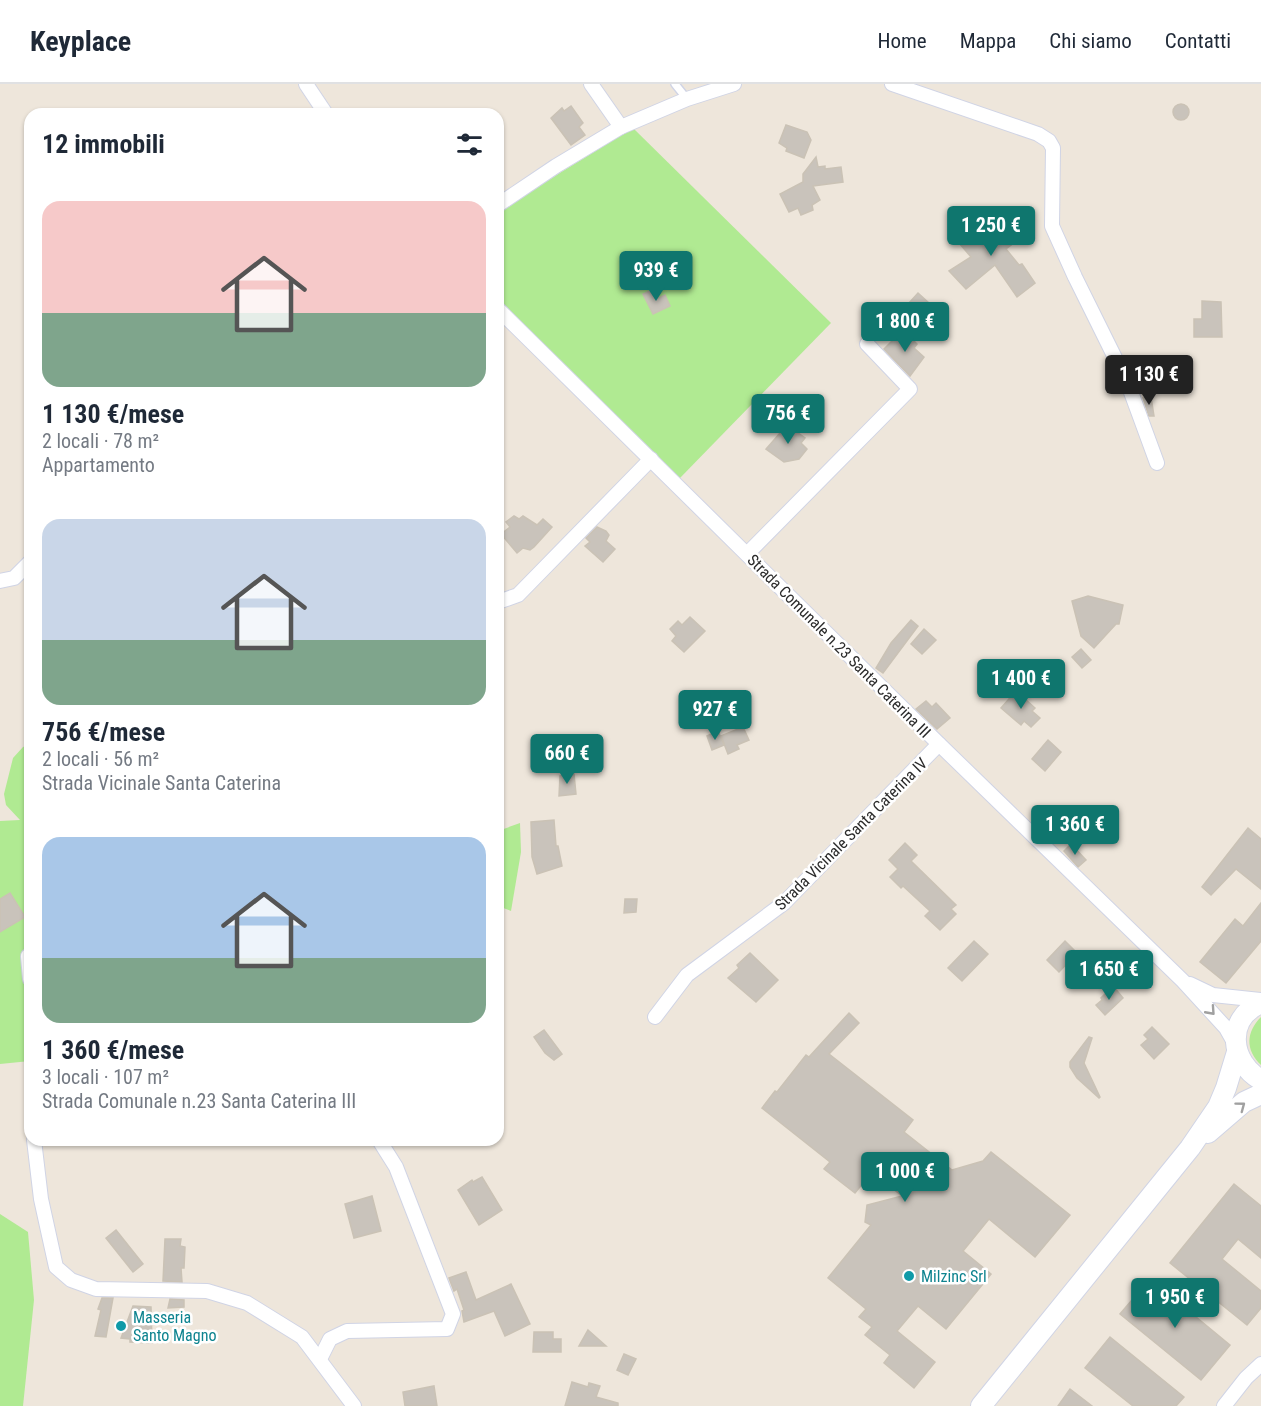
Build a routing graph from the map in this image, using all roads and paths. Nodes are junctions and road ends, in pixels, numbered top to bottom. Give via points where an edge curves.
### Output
1 (306, 84) edge
2 (591, 84) edge
3 (675, 84) edge
4 (734, 84) edge
5 (892, 84) edge
6 (687, 99) junction
7 (322, 108) edge
8 (621, 128) junction
9 (504, 201) edge
10 (504, 315) edge
11 (867, 344) dead end
12 (651, 459) junction
13 (1157, 462) dead end
14 (747, 554) junction
15 (24, 568) edge
16 (0, 581) edge
17 (504, 600) edge
18 (939, 744) junction
19 (1183, 981) junction
20 (1261, 1001) edge
21 (655, 1017) dead end
22 (1236, 1048) junction
23 (1261, 1080) edge
24 (1261, 1094) edge
25 (35, 1146) edge
26 (383, 1146) edge
27 (1190, 1148) junction
28 (320, 1359) junction
29 (1261, 1364) edge
30 (354, 1406) edge
31 (981, 1406) edge
32 (1224, 1406) edge

1 - 7 street
2 - 8 street
3 - 6 lane
4 - 6 street
5 - 13 street via 1049,141 1053,148 1052,226 1128,384
6 - 8 street
8 - 9 street
10 - 12 street, Strada Comunale n.23 Santa Caterina III
11 - 14 street via 910,389
12 - 14 street, Strada Comunale n.23 Santa Caterina III
12 - 17 street via 518,595
14 - 18 street, Strada Comunale n.23 Santa Caterina III
15 - 16 street via 14,578
18 - 19 street, Strada Comunale n.23 Santa Caterina III
18 - 21 street, Strada Vicinale Santa Caterina IV via 784,903 687,975
19 - 20 street via 1213,995
19 -> 22 street, Strada Comunale n.23 Santa Caterina III via 1226,1028
20 - 22 main road via 1244,1016 1237,1029
22 - 23 main road via 1246,1068
22 - 27 main road via 1218,1107
27 -> 24 main road via 1244,1102
25 - 28 street via 56,1267 71,1280 96,1289 207,1291 247,1303 302,1337
26 - 28 street via 396,1167 453,1314 447,1329 348,1331 330,1339
27 - 31 main road
28 - 30 street
29 - 32 street

